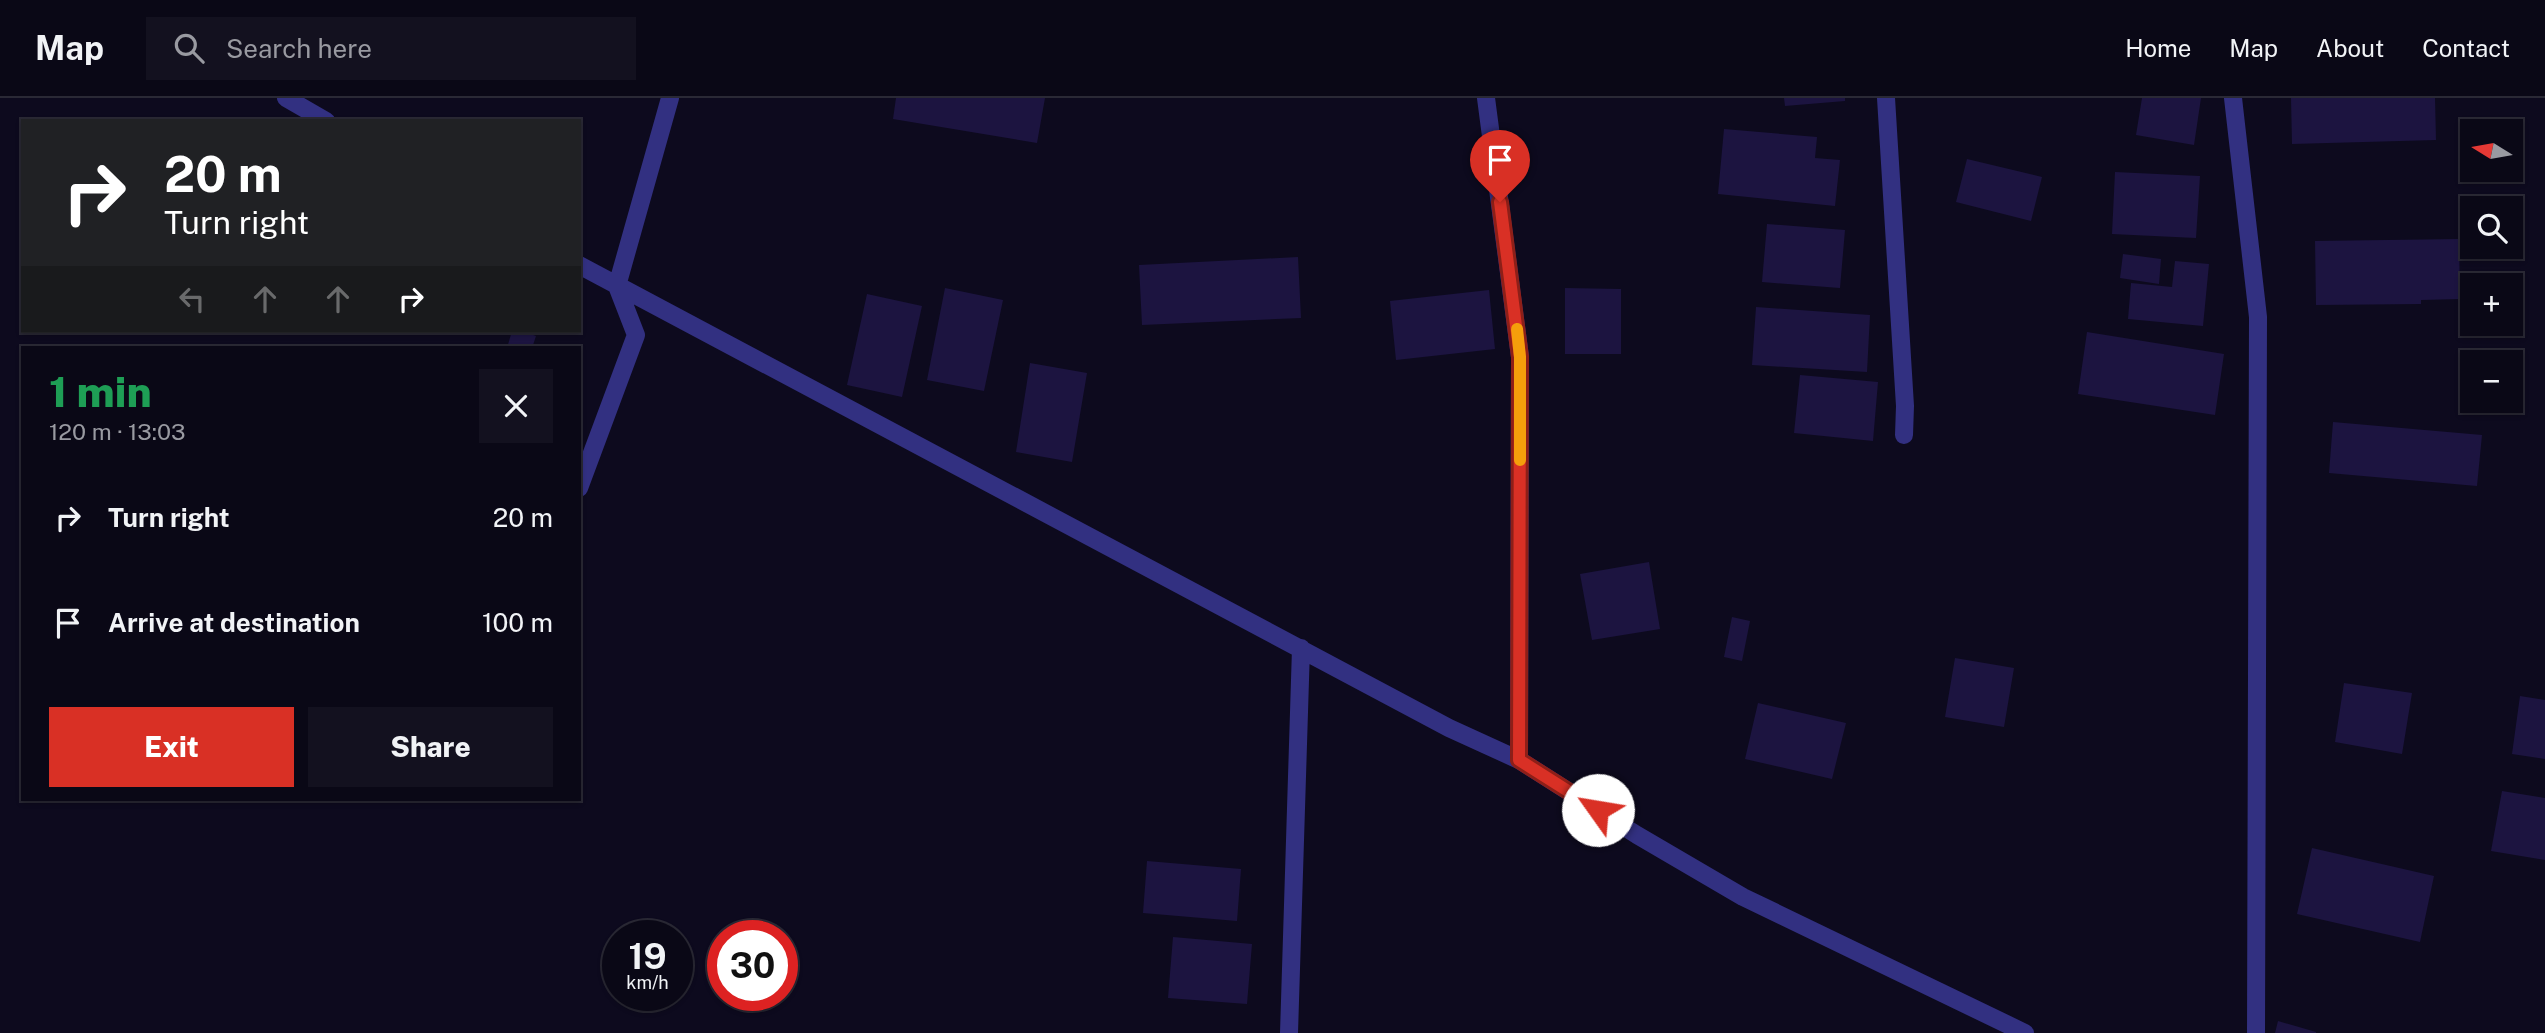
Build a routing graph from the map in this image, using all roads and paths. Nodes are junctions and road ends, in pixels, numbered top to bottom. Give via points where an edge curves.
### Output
1 (286, 98) edge
2 (670, 98) edge
3 (1486, 98) edge
4 (1886, 98) edge
5 (2233, 98) edge
6 (323, 119) edge
7 (581, 266) edge
8 (617, 286) junction
9 (1903, 435) dead end
10 (581, 483) edge
11 (1301, 648) junction
12 (1519, 760) junction
13 (1289, 1033) edge
14 (2025, 1033) edge
15 (2256, 1033) edge

1 - 6 street
2 - 8 street
3 - 12 street via 1520,357
4 - 9 street
5 - 15 street via 2258,317
7 - 8 street
8 - 10 street via 636,335
8 - 11 street
11 - 12 street
11 - 13 street
12 - 14 street via 1743,897

